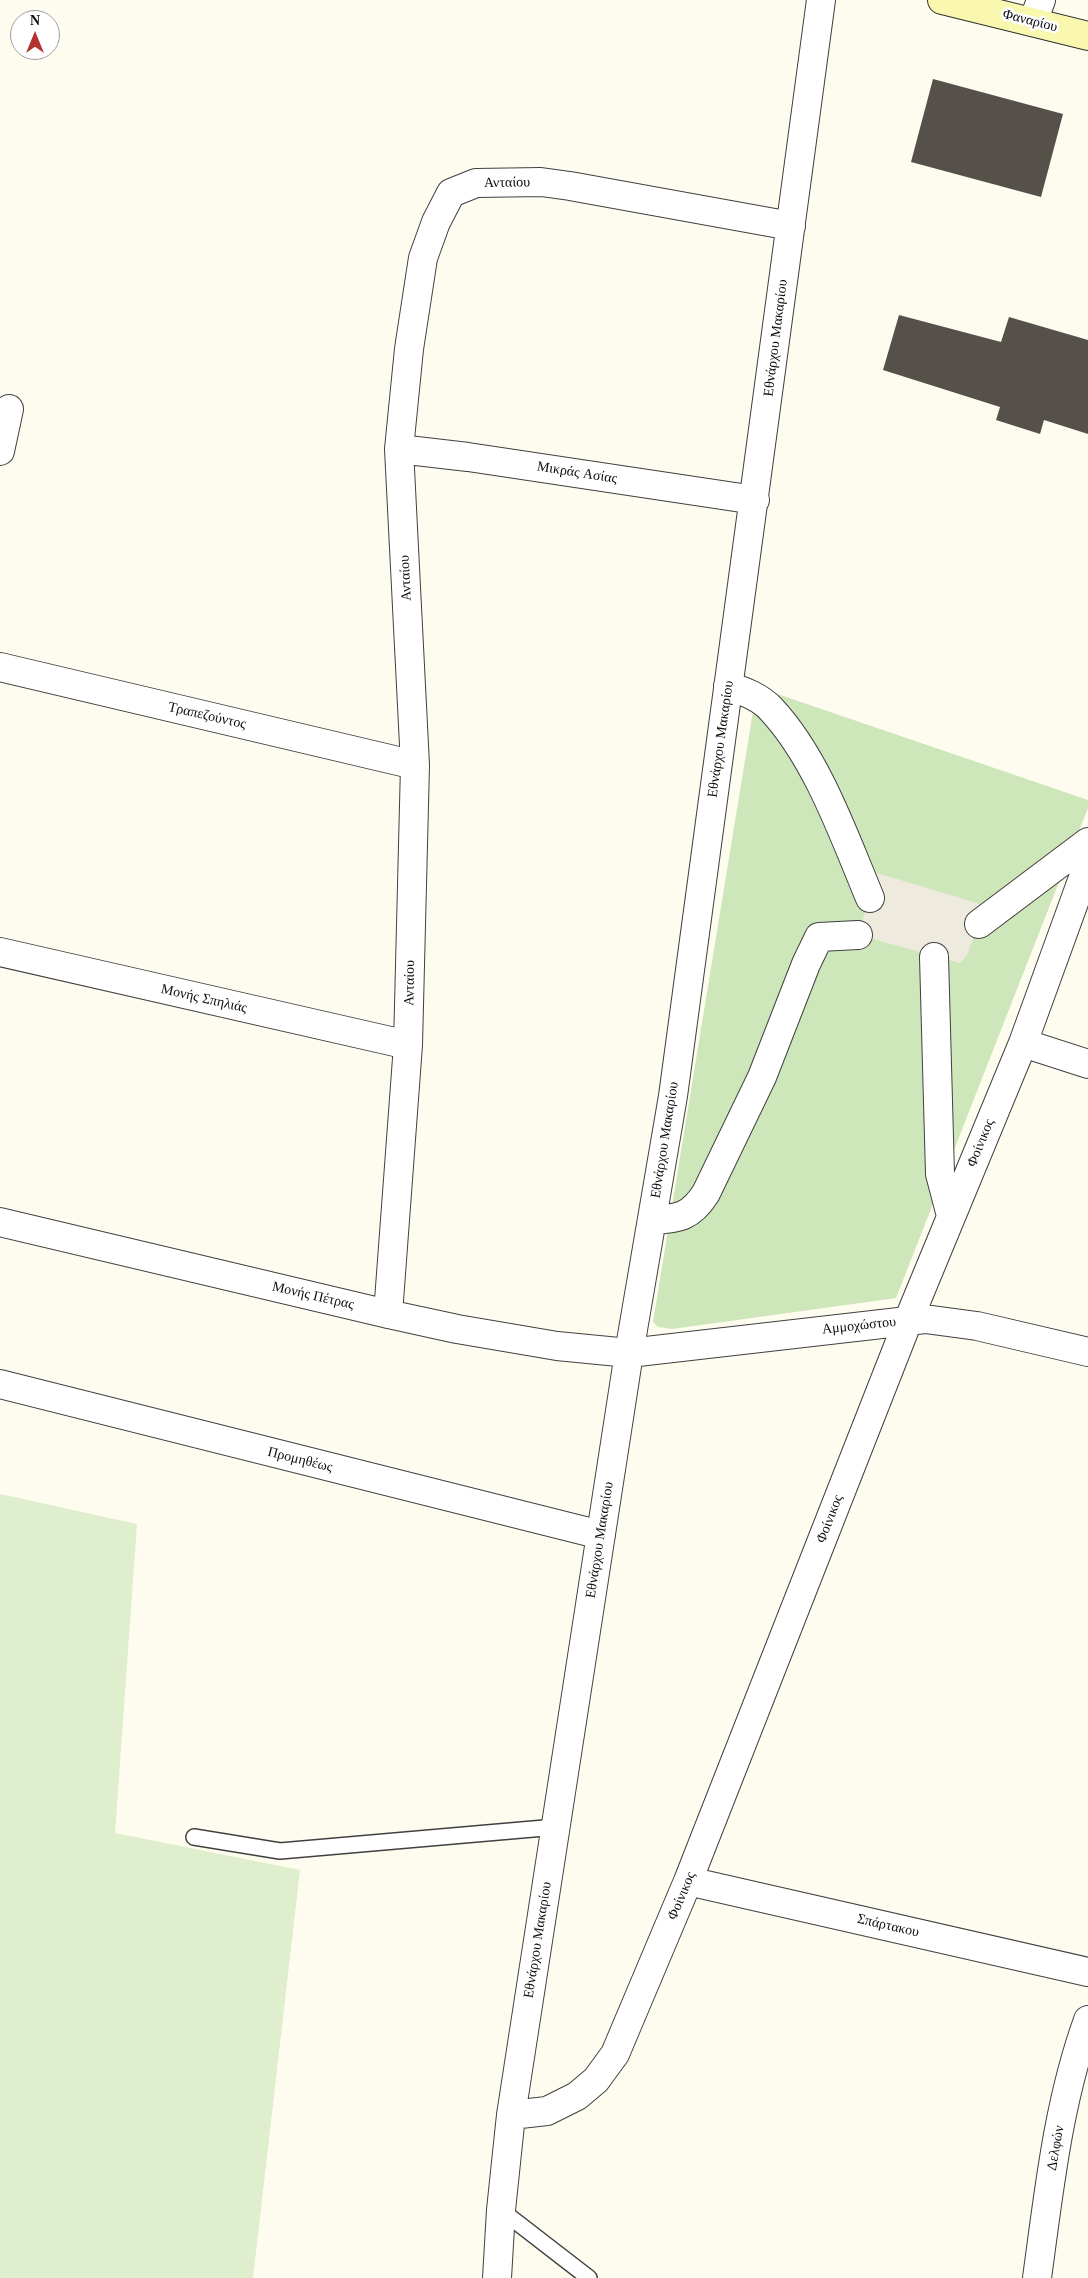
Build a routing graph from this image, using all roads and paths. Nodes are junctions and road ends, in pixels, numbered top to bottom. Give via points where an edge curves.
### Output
1 (821, 0) edge
2 (942, 0) edge
3 (1037, 11) edge
4 (1088, 36) edge
5 (791, 226) junction
6 (9, 409) dead end
7 (400, 449) junction
8 (0, 451) edge
9 (755, 500) junction
10 (0, 667) edge
11 (728, 686) junction
12 (414, 765) junction
13 (1088, 842) edge
14 (1088, 864) edge
15 (1083, 890) edge
16 (870, 898) dead end
17 (979, 924) dead end
18 (858, 935) dead end
19 (0, 952) edge
20 (934, 957) dead end
21 (1023, 1043) junction
22 (408, 1046) junction
23 (1088, 1064) edge
24 (951, 1216) junction
25 (652, 1220) junction
26 (0, 1222) edge
27 (388, 1314) junction
28 (908, 1321) junction
29 (1088, 1352) edge
30 (628, 1353) junction
31 (0, 1384) edge
32 (601, 1535) junction
33 (556, 1827) junction
34 (194, 1837) dead end
35 (688, 1881) junction
36 (1088, 1972) edge
37 (1088, 2020) edge
38 (511, 2115) junction
39 (501, 2210) junction
40 (497, 2278) edge
41 (589, 2278) edge
42 (1037, 2278) edge

1 - 5 street, Εθνάρχου Μακαρίου
2 - 3 main road, Φαναρίου
3 - 4 main road, Φαναρίου
5 - 7 street, Ανταίου via 541,182 476,184 451,193 422,258 409,349
5 - 9 street, Εθνάρχου Μακαρίου
6 - 8 street
7 - 9 street, Μικράς Ασίας
7 - 12 street, Ανταίου
9 - 11 street, Εθνάρχου Μακαρίου
10 - 12 street, Τραπεζούντος
11 - 16 street via 756,696 771,708 808,760
11 - 25 street, Εθνάρχου Μακαρίου via 673,1096
12 - 22 street, Ανταίου
13 - 17 street
14 - 15 street, Φοίνικος
15 - 21 street, Φοίνικος
18 - 25 street via 819,937 762,1077 706,1193 699,1204 676,1219
19 - 22 street, Μονής Σπηλιάς
20 - 24 street via 940,1174
21 - 23 street
21 - 24 street, Φοίνικος
22 - 27 street, Ανταίου
24 - 28 street, Φοίνικος
25 - 30 street, Εθνάρχου Μακαρίου
26 - 27 street, Μονής Πέτρας
27 - 30 street, Μονής Πέτρας via 516,1340
28 - 29 street, Αμμοχώστου via 956,1322
28 - 30 street, Αμμοχώστου
28 - 35 street, Φοίνικος
30 - 32 street, Εθνάρχου Μακαρίου
31 - 32 street, Προμηθέως
32 - 33 street, Εθνάρχου Μακαρίου
33 - 34 lane via 280,1851
33 - 38 street, Εθνάρχου Μακαρίου
35 - 36 street, Σπάρτακου
35 - 38 street, Φοίνικος via 615,2054 606,2068 577,2096 547,2111
37 - 42 street, Δελφών via 1074,2057 1063,2111
38 - 39 street, Εθνάρχου Μακαρίου
39 - 40 street, Εθνάρχου Μακαρίου
39 - 41 lane

